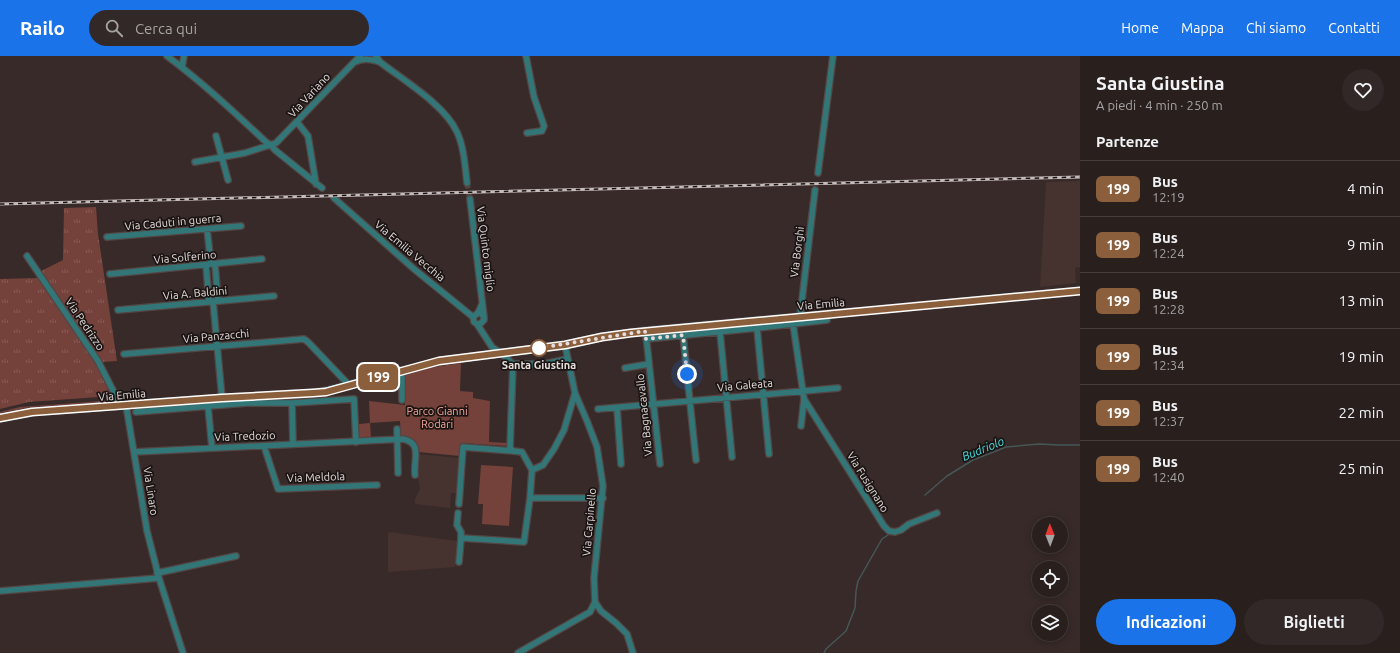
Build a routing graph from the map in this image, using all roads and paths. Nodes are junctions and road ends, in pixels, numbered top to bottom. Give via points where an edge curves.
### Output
1 (167, 56) edge
2 (184, 56) edge
3 (360, 56) edge
4 (376, 56) edge
5 (526, 56) edge
6 (834, 56) edge
7 (368, 57) edge
8 (380, 62) junction
9 (353, 63) junction
10 (182, 67) junction
11 (297, 122) junction
12 (527, 133) dead end
13 (216, 136) dead end
14 (271, 145) junction
15 (222, 157) junction
16 (195, 162) dead end
17 (818, 173) dead end
18 (228, 180) dead end
19 (468, 183) tunnel mouth
20 (316, 184) junction
21 (322, 188) dead end
22 (815, 190) dead end
23 (334, 198) dead end
24 (470, 199) tunnel mouth
25 (241, 226) dead end
26 (207, 229) junction
27 (107, 237) dead end
28 (27, 256) dead end
29 (262, 259) dead end
30 (211, 264) junction
31 (110, 274) dead end
32 (1080, 291) edge
33 (274, 296) dead end
34 (213, 301) junction
35 (483, 302) junction
36 (118, 310) dead end
37 (475, 315) junction
38 (800, 317) junction
39 (484, 319) junction
40 (827, 320) dead end
41 (793, 321) junction
42 (477, 324) junction
43 (756, 328) junction
44 (720, 332) junction
45 (485, 335) junction
46 (646, 335) junction
47 (683, 335) junction
48 (565, 345) junction
49 (217, 346) junction
50 (501, 353) junction
51 (124, 354) dead end
52 (567, 359) junction
53 (513, 364) junction
54 (649, 364) junction
55 (625, 368) dead end
56 (402, 370) junction
57 (348, 385) junction
58 (838, 388) dead end
59 (804, 390) junction
60 (326, 392) junction
61 (574, 393) junction
62 (764, 394) junction
63 (726, 397) junction
64 (222, 398) junction
65 (804, 399) junction
66 (247, 400) junction
67 (327, 400) junction
68 (402, 400) dead end
69 (690, 400) junction
70 (292, 403) junction
71 (653, 404) junction
72 (124, 406) junction
73 (208, 406) junction
74 (617, 408) junction
75 (598, 409) dead end
76 (136, 412) dead end
77 (0, 418) edge
78 (801, 426) dead end
79 (397, 429) dead end
80 (397, 440) junction
81 (356, 442) junction
82 (293, 444) junction
83 (264, 446) junction
84 (212, 448) junction
85 (134, 452) junction
86 (513, 452) junction
87 (769, 454) dead end
88 (732, 457) dead end
89 (696, 460) dead end
90 (621, 464) dead end
91 (660, 464) dead end
92 (532, 470) junction
93 (398, 473) dead end
94 (415, 475) dead end
95 (377, 485) dead end
96 (530, 498) junction
97 (602, 498) junction
98 (459, 504) dead end
99 (458, 513) dead end
100 (937, 513) dead end
101 (461, 538) junction
102 (236, 556) dead end
103 (459, 562) dead end
104 (158, 576) junction
105 (0, 591) edge
106 (595, 602) junction
107 (183, 653) edge
108 (518, 653) edge
109 (633, 653) edge

1 - 10 street
2 - 10 street
3 - 9 street, Via Variano
4 - 8 street
5 - 12 street via 534,97 544,126 542,131
6 - 17 street
7 - 8 street
7 - 9 street
8 - 19 street via 437,105 452,123 461,146
9 - 11 street, Via Variano
10 - 14 street
11 - 14 street, Via Variano
11 - 20 street via 308,136
13 - 15 street
14 - 15 street
14 - 20 street
15 - 16 street
15 - 18 street
20 - 21 street
22 - 38 street, Via Borghi
23 - 37 street, Via Emilia Vecchia via 414,269
24 - 35 street, Via Quinto miglio
25 - 26 street, Via Caduti in guerra
26 - 27 street, Via Caduti in guerra
26 - 30 street
28 - 72 street, Via Pedrizzo via 98,361
29 - 30 street, Via Solferino
30 - 31 street, Via Solferino
30 - 34 street
30 - 34 street
32 - 38 main road, Via Emilia
33 - 34 street, Via A. Baldini
34 - 36 street, Via A. Baldini
34 - 49 street
35 - 37 street, Via Quinto miglio
35 - 39 street, Via Quinto miglio
37 - 39 street, Via Emilia Vecchia via 481,313
37 - 42 street, Via Emilia Vecchia via 474,322
38 - 41 main road, Via Emilia
39 - 42 street
39 - 45 street
40 - 41 street, Via Emilia
41 - 43 street, Via Emilia
41 - 46 main road, Via Emilia
41 - 59 street
42 - 45 street, Via Emilia Vecchia
43 - 44 street, Via Emilia
43 - 62 street
44 - 47 street, Via Emilia
44 - 63 street
45 - 50 street, Via Emilia Vecchia via 492,347
46 - 47 street, Via Emilia
46 - 48 main road, Via Emilia via 602,337
46 - 54 street, Via Bagnacavallo
47 - 69 street
48 - 50 main road, Via Emilia
48 - 52 street
49 - 51 street, Via Panzacchi
49 - 57 street, Via Panzacchi via 304,339
49 - 64 street
50 - 53 street
50 - 56 main road, Via Emilia via 439,361
52 - 53 street via 545,364
52 - 61 street, Via Carpinello
53 - 86 street via 510,448
54 - 55 street, Via Bagnacavallo
54 - 71 street, Via Bagnacavallo
56 - 57 main road, Via Emilia
56 - 68 street
57 - 60 main road, Via Emilia
58 - 59 street
59 - 62 street, Via Galeata
59 - 65 street
60 - 66 main road, Via Emilia
60 - 67 street
61 - 92 street via 564,430 554,449 543,466
61 - 97 street, Via Carpinello via 596,447 603,486
62 - 63 street, Via Galeata
62 - 87 street
63 - 69 street, Via Galeata
63 - 88 street
64 - 66 main road, Via Emilia
64 - 72 main road, Via Emilia
65 - 78 street
65 - 100 street, Via Fusignano via 889,531 901,530 909,524
66 - 70 street, Via Emilia
66 - 73 street, Via Emilia
67 - 70 street, Via Emilia
67 - 81 street via 354,399
69 - 71 street, Via Galeata
69 - 89 street
70 - 82 street
71 - 74 street, Via Galeata
71 - 91 street, Via Bagnacavallo
72 - 77 main road, Via Emilia via 32,412
72 - 85 street, Via Linaro
73 - 76 street, Via Emilia
73 - 84 street
74 - 75 street, Via Galeata
74 - 90 street
79 - 80 street
80 - 81 street, Via Tredozio
80 - 93 street
80 - 94 street, Via Tredozio via 408,440 414,445
81 - 82 street, Via Tredozio
82 - 83 street, Via Tredozio
83 - 84 street, Via Tredozio
83 - 95 street, Via Meldola via 278,489
84 - 85 street, Via Tredozio
85 - 104 street, Via Linaro via 147,531
86 - 92 street via 522,452
86 - 98 street via 463,447
92 - 96 street
96 - 97 street
96 - 101 street via 524,542
97 - 106 street, Via Carpinello via 594,578
99 - 101 street via 457,525
101 - 103 street
102 - 104 street
104 - 105 street
104 - 107 street, Via Linaro
106 - 108 street via 590,612
106 - 109 street via 626,634

